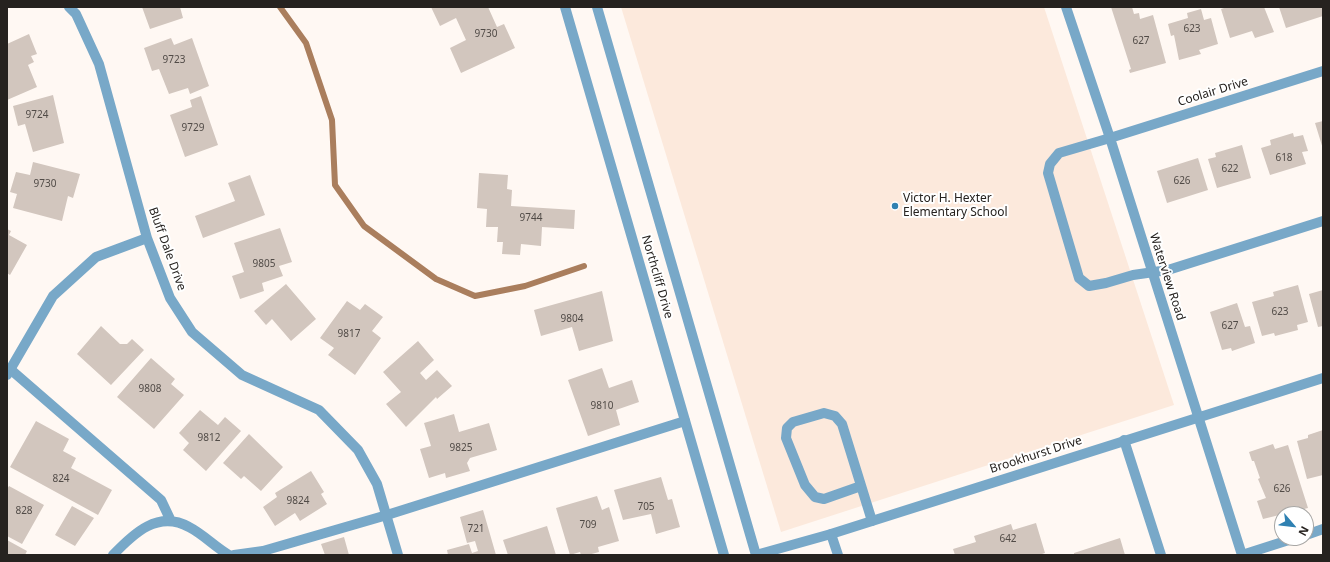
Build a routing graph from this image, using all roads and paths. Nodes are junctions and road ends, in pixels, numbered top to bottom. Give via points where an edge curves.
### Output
1 (69, 7) edge
2 (565, 7) edge
3 (597, 7) edge
4 (1066, 7) edge
5 (1323, 72) edge
6 (1110, 138) junction
7 (1323, 221) edge
8 (147, 238) junction
9 (1152, 272) junction
10 (9, 372) edge
11 (1323, 378) edge
12 (1199, 417) junction
13 (685, 421) junction
14 (1124, 440) junction
15 (861, 486) junction
16 (386, 515) junction
17 (170, 519) junction
18 (872, 521) junction
19 (831, 534) junction
20 (1274, 545) edge
21 (113, 555) edge
22 (229, 555) edge
23 (234, 555) edge
24 (398, 555) edge
25 (724, 555) edge
26 (756, 555) edge
27 (838, 555) edge
28 (1162, 555) edge
29 (1242, 555) edge

1 - 8 street, Bluff Dale Drive via 76,14 99,64
2 - 13 street, Northcliff Drive
3 - 26 street, Northcliff Drive
4 - 6 street, Waterview Road
5 - 6 street, Coolair Drive
6 - 9 street, Waterview Road
6 - 9 street, Coolair Drive via 1059,153 1050,164 1048,173 1078,278 1089,286
7 - 9 street, Coolair Drive via 1168,270
8 - 10 street via 96,257 53,296
8 - 16 street, Bluff Dale Drive via 170,298 192,332 242,375 319,410 358,450 377,484
9 - 12 street, Waterview Road
10 - 17 street via 161,500
11 - 12 street, Brookhurst Drive
12 - 14 street, Brookhurst Drive
12 - 29 street, Waterview Road
13 - 16 street
13 - 25 street, Northcliff Drive
14 - 18 street, Brookhurst Drive
14 - 28 street
15 - 15 street via 842,424 834,416 824,414 793,422 787,428 786,438 804,485 815,497 824,499
15 - 18 street
16 - 23 street via 263,551
16 - 24 street, Bluff Dale Drive
17 - 21 street via 151,523
17 - 22 street via 189,527 214,547
18 - 19 street, Brookhurst Drive
19 - 26 street, Brookhurst Drive
19 - 27 street
20 - 29 street

